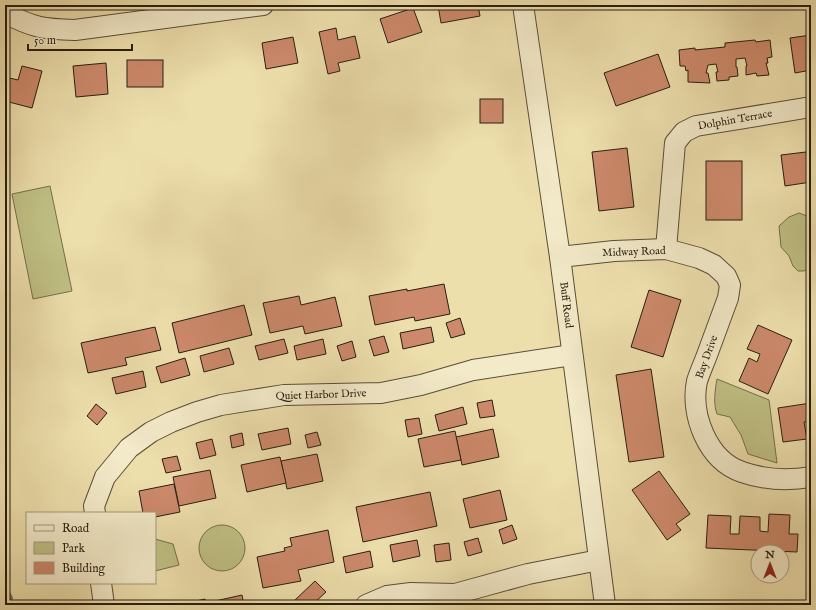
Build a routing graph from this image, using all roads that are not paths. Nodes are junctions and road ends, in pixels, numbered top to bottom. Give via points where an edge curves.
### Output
1 (263, 5) edge
2 (523, 5) edge
3 (184, 11) edge
4 (5, 13) edge
5 (811, 107) edge
6 (666, 249) junction
7 (560, 258) junction
8 (726, 276) joint
9 (572, 355) junction
10 (811, 477) edge
11 (94, 512) edge
12 (599, 560) junction
13 (101, 584) edge
14 (104, 605) edge
15 (366, 605) edge
16 (605, 605) edge

1 - 3 street
2 - 7 street, Buff Road
3 - 4 street via 68,30 44,29 26,24
5 - 6 street, Dolphin Terrace via 696,126 684,132 676,143
6 - 7 street, Midway Road via 614,251
6 - 8 street, Midway Road via 714,265
7 - 9 street, Buff Road
8 - 10 street, Bay Drive via 730,285 728,298 697,381 696,411 703,432 712,450 740,472 774,480
9 - 11 street, Quiet Harbor Drive via 474,370 381,393 284,395 221,405 197,412 151,432 129,448 104,477
9 - 12 street, Buff Road
12 - 15 street via 528,574 455,594 410,593 387,596
12 - 16 street, Buff Road
13 - 14 street

